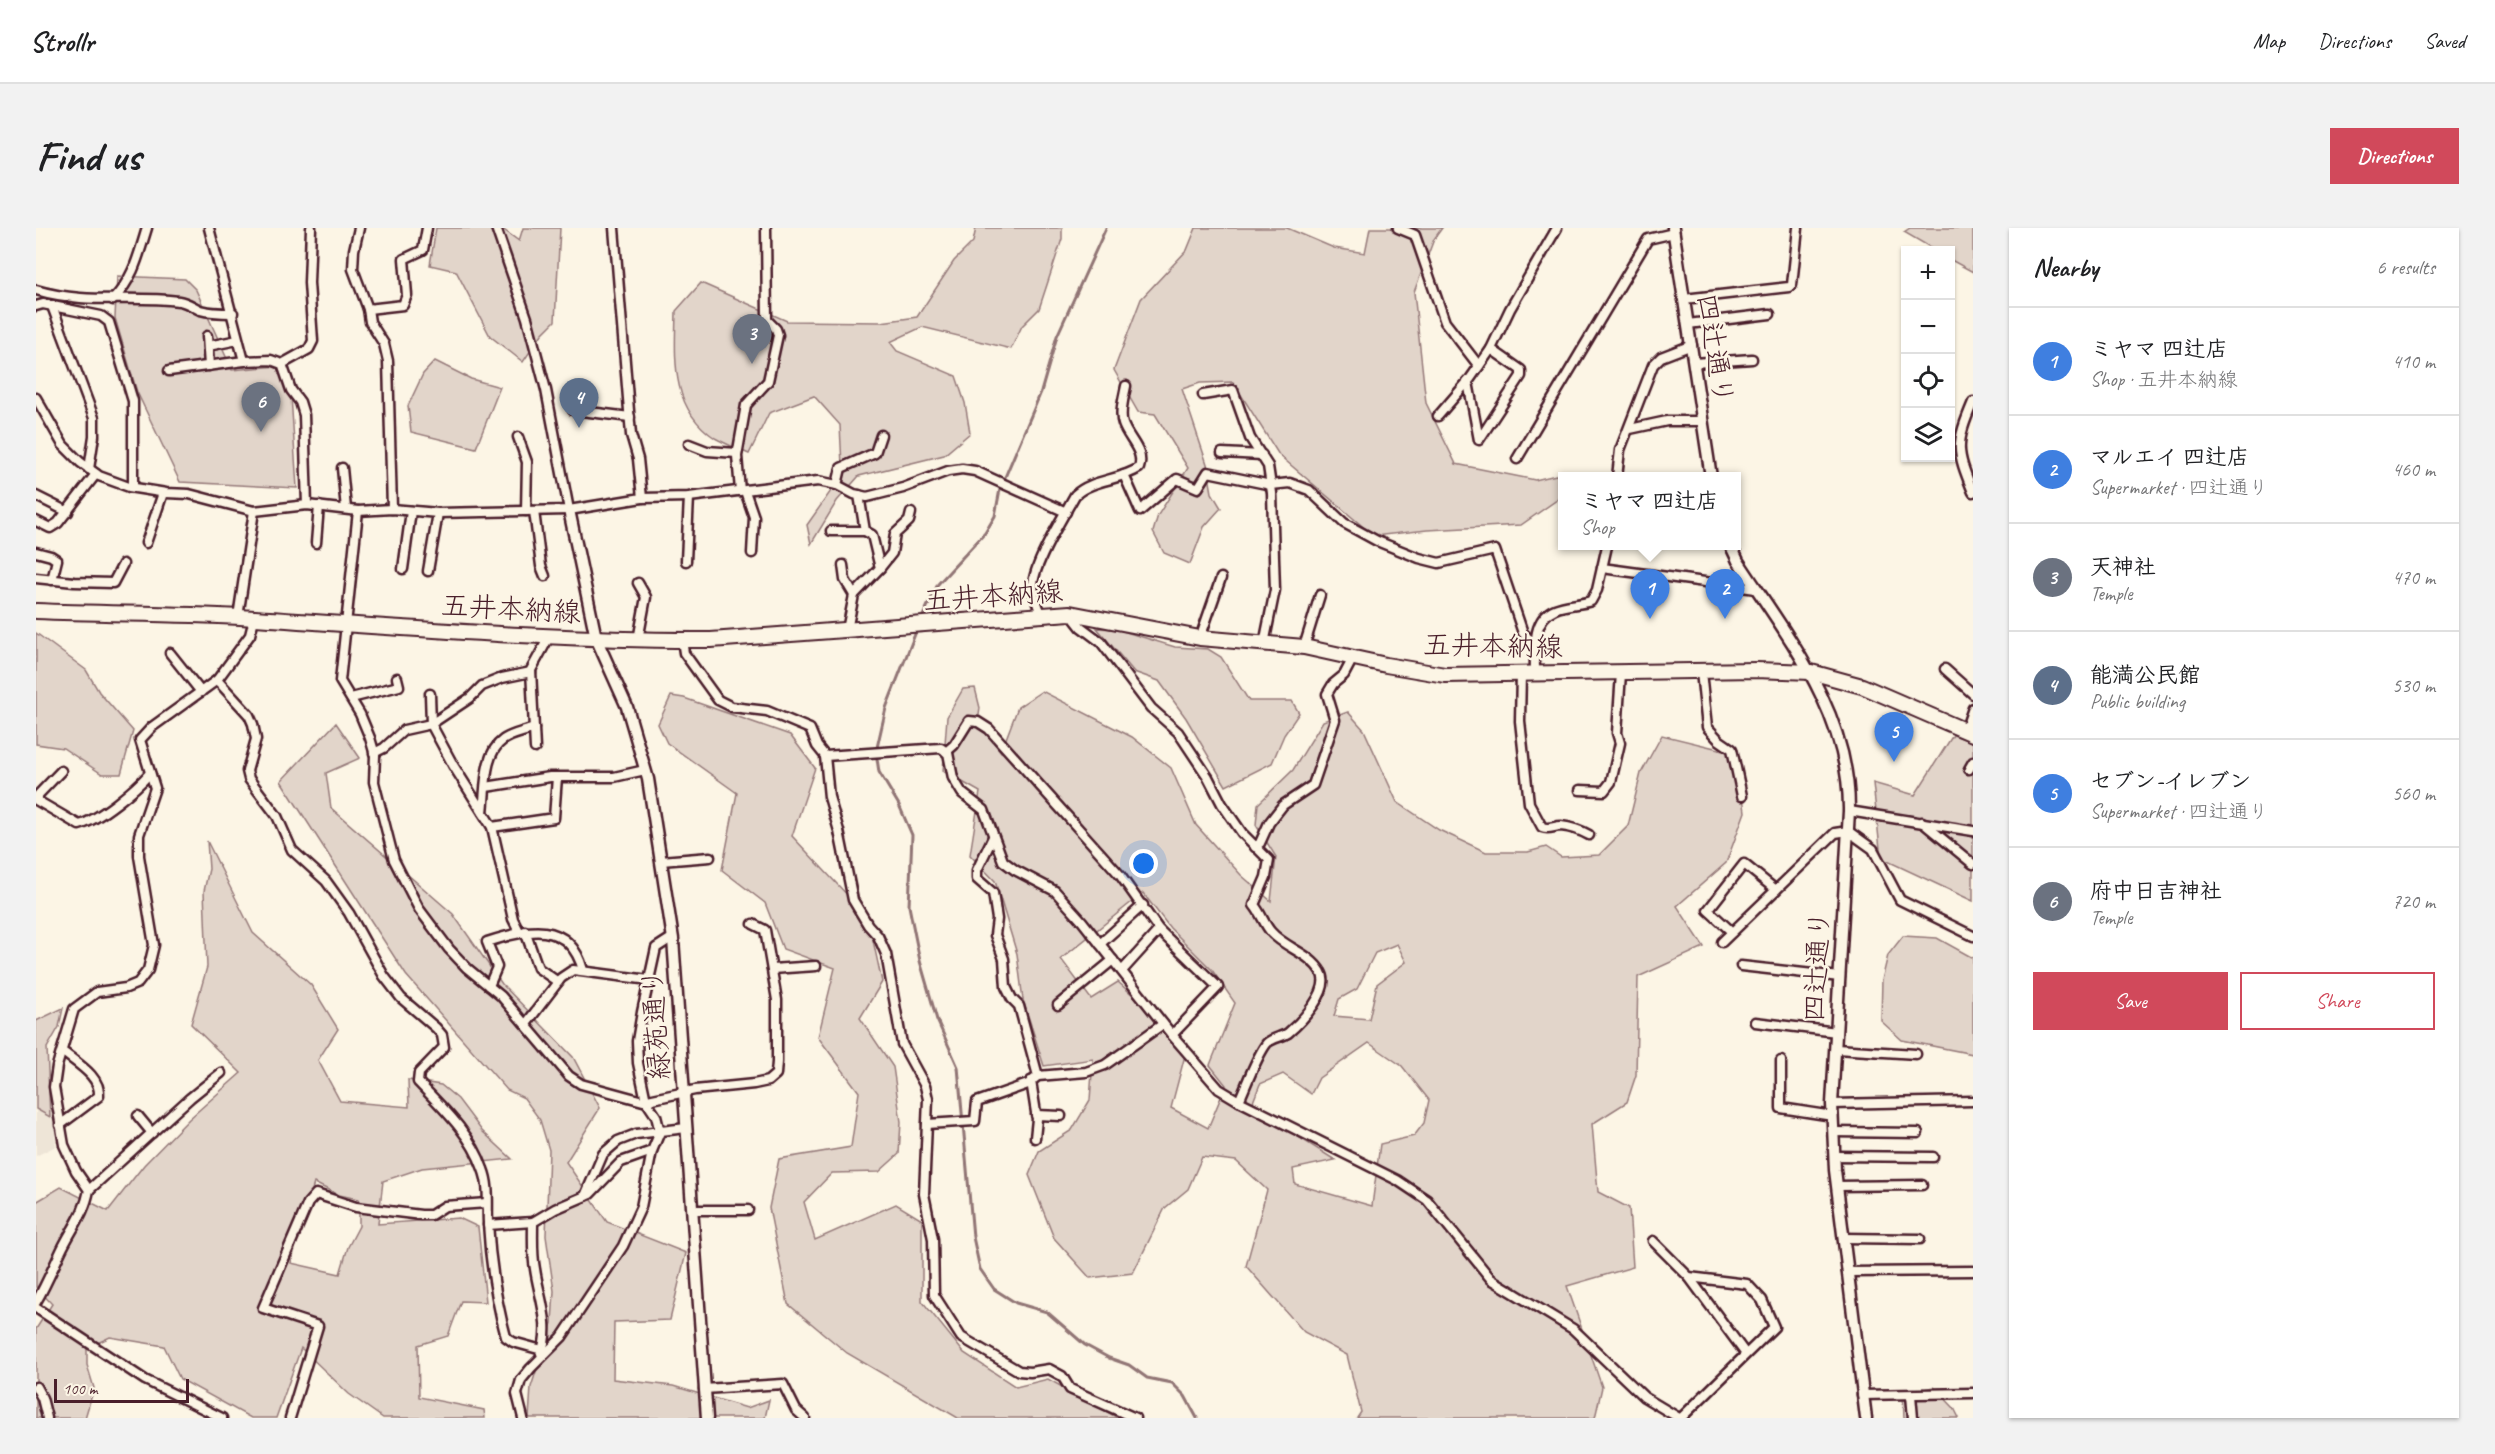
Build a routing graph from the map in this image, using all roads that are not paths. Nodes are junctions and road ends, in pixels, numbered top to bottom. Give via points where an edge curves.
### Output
1 (147, 228) edge
2 (210, 228) edge
3 (311, 228) edge
4 (359, 228) edge
5 (427, 228) edge
6 (496, 228) edge
7 (614, 228) edge
8 (766, 228) edge
9 (1398, 228) edge
10 (1557, 228) edge
11 (1798, 228) edge
12 (1673, 231) edge
13 (36, 290) edge
14 (1684, 299) junction
15 (113, 300) junction
16 (36, 306) edge
17 (52, 306) junction
18 (368, 309) junction
19 (233, 313) junction
20 (1770, 314) dead end
21 (1688, 324) junction
22 (207, 336) dead end
23 (238, 340) junction
24 (1692, 345) junction
25 (208, 346) junction
26 (1491, 349) junction
27 (1752, 359) dead end
28 (244, 361) junction
29 (282, 363) junction
30 (1694, 363) junction
31 (209, 366) junction
32 (1479, 366) junction
33 (169, 371) dead end
34 (1468, 382) junction
35 (1126, 386) dead end
36 (1203, 394) dead end
37 (36, 398) edge
38 (1973, 402) edge
39 (573, 410) dead end
40 (1438, 416) dead end
41 (630, 417) junction
42 (1702, 421) junction
43 (1630, 429) junction
44 (881, 435) dead end
45 (518, 437) dead end
46 (689, 444) dead end
47 (737, 453) junction
48 (1222, 453) dead end
49 (1262, 455) junction
50 (1517, 459) dead end
51 (342, 468) dead end
52 (92, 471) junction
53 (1618, 472) edge
54 (1710, 472) edge
55 (1124, 475) junction
56 (1971, 482) edge
57 (837, 485) junction
58 (1271, 485) junction
59 (133, 487) junction
60 (742, 491) junction
61 (163, 492) junction
62 (1973, 492) edge
63 (859, 495) junction
64 (36, 496) edge
65 (689, 497) junction
66 (642, 498) junction
67 (307, 505) junction
68 (319, 506) junction
69 (346, 509) junction
70 (392, 509) junction
71 (569, 510) junction
72 (254, 511) junction
73 (358, 511) junction
74 (411, 511) junction
75 (530, 511) junction
76 (68, 512) junction
77 (1066, 512) junction
78 (438, 513) junction
79 (911, 513) dead end
80 (36, 521) edge
81 (831, 531) dead end
82 (865, 531) junction
83 (146, 543) dead end
84 (316, 543) dead end
85 (1606, 550) edge
86 (1733, 550) edge
87 (36, 552) edge
88 (752, 553) dead end
89 (686, 561) dead end
90 (123, 564) dead end
91 (843, 565) dead end
92 (880, 568) junction
93 (1602, 568) junction
94 (403, 569) dead end
95 (428, 571) dead end
96 (545, 576) dead end
97 (36, 578) edge
98 (1221, 578) dead end
99 (52, 580) junction
100 (638, 583) dead end
101 (1756, 589) junction
102 (1320, 595) dead end
103 (854, 596) junction
104 (36, 611) edge
105 (1070, 613) junction
106 (1042, 616) junction
107 (238, 617) junction
108 (254, 618) junction
109 (345, 625) junction
110 (847, 630) junction
111 (549, 637) junction
112 (596, 638) junction
113 (1200, 638) junction
114 (638, 640) junction
115 (682, 640) junction
116 (1264, 644) junction
117 (1535, 645) junction
118 (1304, 647) junction
119 (170, 653) dead end
120 (1353, 658) junction
121 (1945, 669) dead end
122 (531, 672) junction
123 (1701, 672) junction
124 (1811, 672) junction
125 (1528, 673) junction
126 (1621, 673) junction
127 (397, 678) dead end
128 (217, 680) junction
129 (201, 692) junction
130 (430, 694) dead end
131 (1973, 694) edge
132 (351, 698) junction
133 (1973, 708) edge
134 (431, 724) junction
135 (534, 728) junction
136 (1969, 732) edge
137 (536, 748) dead end
138 (946, 752) junction
139 (374, 753) junction
140 (825, 756) junction
141 (645, 770) junction
142 (61, 771) dead end
143 (150, 773) junction
144 (557, 777) junction
145 (486, 786) junction
146 (1580, 790) dead end
147 (1742, 796) dead end
148 (36, 799) edge
149 (1849, 811) junction
150 (483, 812) junction
151 (1922, 822) junction
152 (492, 827) junction
153 (1848, 831) junction
154 (1973, 831) edge
155 (1589, 835) dead end
156 (993, 837) junction
157 (1255, 847) junction
158 (710, 857) dead end
159 (661, 861) junction
160 (1973, 864) edge
161 (1776, 890) junction
162 (1143, 905) junction
163 (753, 924) dead end
164 (1159, 930) junction
165 (522, 931) junction
166 (1732, 932) junction
167 (1973, 936) edge
168 (673, 937) junction
169 (1722, 942) dead end
170 (1100, 944) junction
171 (1113, 960) junction
172 (816, 966) dead end
173 (1741, 966) dead end
174 (772, 969) junction
175 (583, 970) junction
176 (1122, 971) junction
177 (1840, 977) junction
178 (649, 980) junction
179 (558, 982) junction
180 (489, 986) junction
181 (1058, 1005) dead end
182 (1755, 1022) dead end
183 (525, 1024) junction
184 (1163, 1024) junction
185 (1837, 1032) junction
186 (1172, 1035) junction
187 (1836, 1049) junction
188 (62, 1051) junction
189 (1916, 1054) dead end
190 (1780, 1061) dead end
191 (221, 1073) dead end
192 (1034, 1078) junction
193 (684, 1093) junction
194 (646, 1101) junction
195 (1239, 1101) junction
196 (1973, 1101) edge
197 (1832, 1104) junction
198 (1036, 1115) junction
199 (138, 1116) dead end
200 (1061, 1116) dead end
201 (1833, 1116) junction
202 (927, 1124) junction
203 (60, 1125) junction
204 (686, 1128) junction
205 (660, 1132) junction
206 (1833, 1132) junction
207 (152, 1133) junction
208 (1918, 1133) dead end
209 (1035, 1138) dead end
210 (652, 1151) junction
211 (1834, 1156) junction
212 (1933, 1157) dead end
213 (1922, 1185) dead end
214 (1837, 1186) junction
215 (89, 1190) junction
216 (585, 1196) junction
217 (488, 1203) junction
218 (692, 1210) junction
219 (748, 1210) dead end
220 (533, 1222) junction
221 (488, 1225) junction
222 (1843, 1238) junction
223 (1920, 1239) dead end
224 (1653, 1241) dead end
225 (1973, 1271) edge
226 (1847, 1272) junction
227 (1689, 1276) junction
228 (36, 1302) edge
229 (36, 1308) edge
230 (542, 1350) junction
231 (1745, 1353) junction
232 (537, 1362) junction
233 (36, 1387) edge
234 (704, 1389) junction
235 (1973, 1393) edge
236 (1863, 1395) junction
237 (1911, 1395) junction
238 (47, 1418) edge
239 (222, 1418) edge
240 (290, 1418) edge
241 (523, 1418) edge
242 (707, 1418) edge
243 (805, 1418) edge
244 (1135, 1418) edge
245 (1680, 1418) edge
246 (1866, 1418) edge
247 (1913, 1418) edge

1 - 15 street via 128,284
2 - 19 street
3 - 29 street via 313,341 309,349
4 - 18 street via 353,268
5 - 18 street via 423,250 404,259 407,295 403,305
6 - 71 street via 528,318
7 - 41 street
8 - 47 street via 767,320 778,335 768,381 746,405
9 - 32 street via 1415,235 1445,322
10 - 26 street
11 - 14 street via 1795,270 1789,287
12 - 14 street, 四辻通り
12 - 50 street via 1648,239
13 - 15 street via 61,298
14 - 21 street, 四辻通り
15 - 19 street via 182,302 201,310
16 - 17 street
17 - 52 street via 94,418
17 - 59 street via 109,321 133,401
18 - 70 street via 388,361
19 - 23 street
20 - 21 street
21 - 24 street, 四辻通り
22 - 25 street
23 - 25 street
23 - 28 street
24 - 30 street, 四辻通り
24 - 43 street via 1661,357 1653,365
25 - 31 street
26 - 32 street
26 - 34 street via 1521,370 1521,376 1479,440
27 - 30 street
28 - 29 street
28 - 31 street
29 - 67 street via 304,416
30 - 42 street, 四辻通り
31 - 33 street
32 - 34 street
34 - 40 street
35 - 55 street via 1122,423 1140,463 1139,468
36 - 49 street via 1233,390 1250,438
37 - 52 street via 63,445
38 - 56 street via 1960,433 1960,461
39 - 41 street
41 - 66 street
42 - 43 street via 1667,421
42 - 54 street, 四辻通り
43 - 53 street via 1620,450
44 - 57 street via 875,453 841,468
45 - 75 street via 527,462
46 - 47 street via 707,451
47 - 60 street
48 - 49 street
49 - 58 street
51 - 69 street
52 - 59 street
52 - 76 street
55 - 58 street via 1140,511 1177,479 1198,488 1208,472
55 - 77 street via 1084,487
56 - 62 street
57 - 60 street via 818,481
57 - 63 street
58 - 116 street via 1275,590
58 - 117 street via 1290,483 1310,490 1344,523 1419,558 1439,563 1495,550 1523,633
59 - 61 street
60 - 65 street
60 - 88 street via 754,517
61 - 72 street via 189,494
61 - 83 street
63 - 77 street via 867,497 903,488 962,469 975,471
63 - 82 street
64 - 76 street
65 - 66 street
65 - 89 street
66 - 71 street
67 - 68 street
67 - 72 street
68 - 69 street
68 - 84 street
69 - 73 street
70 - 73 street
70 - 74 street
71 - 75 street
71 - 112 street, 緑苑通り
72 - 107 street
73 - 109 street
74 - 78 street
74 - 94 street
75 - 78 street
75 - 96 street
76 - 80 street via 50,528
77 - 106 street via 1033,583
78 - 95 street
79 - 92 street via 909,521 895,534 892,553
81 - 82 street
82 - 92 street via 872,534
85 - 93 street
86 - 101 street, 四辻通り
87 - 99 street via 57,560
90 - 99 street via 113,583
91 - 103 street via 845,580
92 - 103 street
93 - 101 street
93 - 117 street via 1592,601 1552,610 1540,620
97 - 99 street
98 - 113 street
100 - 114 street via 646,597
101 - 124 street, 四辻通り
102 - 118 street
103 - 110 street
104 - 107 main road, 五井本納線
105 - 106 main road, 五井本納線
105 - 113 main road, 五井本納線
105 - 157 street via 1080,627 1101,642 1151,708 1178,732 1222,804
106 - 110 main road, 五井本納線
107 - 108 main road, 五井本納線
108 - 109 main road, 五井本納線
108 - 128 street via 250,635
109 - 111 main road, 五井本納線
109 - 132 street via 340,681
110 - 115 main road, 五井本納線
111 - 112 main road, 五井本納線
111 - 122 street
112 - 114 main road, 五井本納線
112 - 141 street, 緑苑通り via 627,707
113 - 116 main road, 五井本納線
114 - 115 main road, 五井本納線
115 - 140 street via 684,653 718,699 732,707 767,711 810,729
116 - 118 main road, 五井本納線
117 - 125 street
118 - 120 main road, 五井本納線
119 - 129 street
120 - 125 main road, 五井本納線 via 1445,675
120 - 157 street via 1327,694 1335,720 1313,785 1284,805
121 - 131 street
122 - 134 street via 482,686
122 - 135 street
123 - 124 main road, 五井本納線
123 - 126 main road, 五井本納線
123 - 147 street via 1707,727 1731,749
124 - 136 main road, 五井本納線 via 1862,686
124 - 149 street, 四辻通り via 1840,740
125 - 126 main road, 五井本納線
125 - 155 street via 1520,721 1529,803 1542,827 1574,828
126 - 146 street via 1617,733 1620,743 1611,782 1604,792
127 - 132 street via 399,686
128 - 129 street
128 - 217 street via 254,724 256,739 247,771 249,779 277,816 292,850 326,881 401,998 442,1035 444,1047 419,1073 418,1082 460,1126 483,1167
129 - 143 street via 140,740
130 - 134 street
132 - 139 street
133 - 136 street
134 - 139 street via 404,730
134 - 150 street
135 - 137 street
135 - 145 street via 504,739 494,748
138 - 140 street via 941,748
138 - 156 street via 953,778 962,793 984,810
138 - 162 street via 969,721 989,729
139 - 180 street via 374,782 400,876 449,949
140 - 202 street via 829,797 853,900 886,954 902,1044 925,1086
141 - 144 street via 614,777
141 - 159 street, 緑苑通り
142 - 148 street
143 - 148 street via 100,814 79,825
143 - 188 street via 155,788 140,827 139,845 154,945 148,970 138,983 97,992 80,1003 71,1018
144 - 145 street
144 - 152 street via 554,818
145 - 150 street
149 - 151 street
149 - 153 street, 四辻通り
150 - 152 street
151 - 154 street
151 - 160 street
152 - 165 street via 513,919
153 - 161 street via 1835,833
153 - 167 street via 1873,849 1900,900
153 - 177 street, 四辻通り
156 - 170 street via 1003,861 1054,891
156 - 192 street via 976,870 977,879 993,893 995,935 1004,960 1006,987 1019,1006
157 - 195 street via 1269,860 1269,868 1254,905 1270,931 1314,963 1323,974 1324,983 1312,1008 1287,1033 1268,1042
158 - 159 street
159 - 168 street, 緑苑通り
161 - 166 street
161 - 166 street via 1744,864 1708,909
162 - 164 street
162 - 170 street
163 - 174 street via 765,930
164 - 176 street
164 - 186 street via 1218,987
165 - 175 street via 555,934 565,940
165 - 179 street via 538,968
165 - 180 street via 487,942 497,967
166 - 169 street
168 - 178 street via 656,948
168 - 193 street, 緑苑通り
170 - 171 street
171 - 176 street
171 - 181 street
172 - 174 street
173 - 177 street
174 - 193 street via 777,1000 776,1074 754,1084
175 - 178 street
175 - 179 street via 573,970
176 - 184 street
177 - 185 street, 四辻通り
178 - 194 street via 637,1041
179 - 183 street
180 - 183 street
182 - 185 street
183 - 194 street via 569,1076 581,1084
184 - 186 street
184 - 192 street via 1105,1065 1086,1072
185 - 187 street, 四辻通り
186 - 195 street via 1219,1089
187 - 189 street
187 - 197 street, 四辻通り
188 - 203 street via 54,1087
188 - 203 street via 96,1080 100,1089 99,1096
190 - 201 street via 1781,1108
191 - 207 street
192 - 198 street
192 - 202 street via 977,1102 975,1121
193 - 194 street
193 - 204 street, 緑苑通り
194 - 205 street
195 - 245 street via 1397,1180 1427,1200 1491,1279 1573,1329 1644,1397
196 - 197 street
197 - 201 street, 四辻通り
198 - 200 street
198 - 209 street
199 - 207 street
201 - 206 street, 四辻通り
202 - 244 street via 924,1194 933,1239 934,1295 961,1338 1019,1371 1049,1369 1062,1376 1070,1389
203 - 215 street via 68,1154
204 - 205 street
204 - 218 street, 緑苑通り
205 - 210 street
205 - 216 street via 636,1134 603,1154
206 - 208 street
206 - 211 street, 四辻通り
207 - 215 street
210 - 216 street via 621,1162
210 - 232 street via 641,1207 623,1245 562,1337
211 - 212 street
211 - 214 street, 四辻通り
213 - 214 street
214 - 222 street, 四辻通り
215 - 228 street via 84,1212
216 - 220 street
217 - 221 street
217 - 240 street via 445,1206 432,1215 421,1215 356,1207 316,1194 308,1203 263,1308 318,1326
218 - 219 street
218 - 234 street, 緑苑通り
220 - 221 street
220 - 230 street via 533,1257 545,1316
221 - 230 street via 506,1337
222 - 223 street
222 - 226 street, 四辻通り
224 - 227 street
225 - 226 street
226 - 236 street, 四辻通り
227 - 231 street
227 - 231 street via 1747,1284 1762,1300 1774,1327
229 - 239 street via 145,1380
230 - 232 street
231 - 245 street
232 - 241 street via 521,1380 517,1394
233 - 238 street
234 - 242 street, 緑苑通り
234 - 243 street via 783,1384 796,1410
235 - 237 street
236 - 237 street
236 - 246 street, 四辻通り
237 - 247 street

